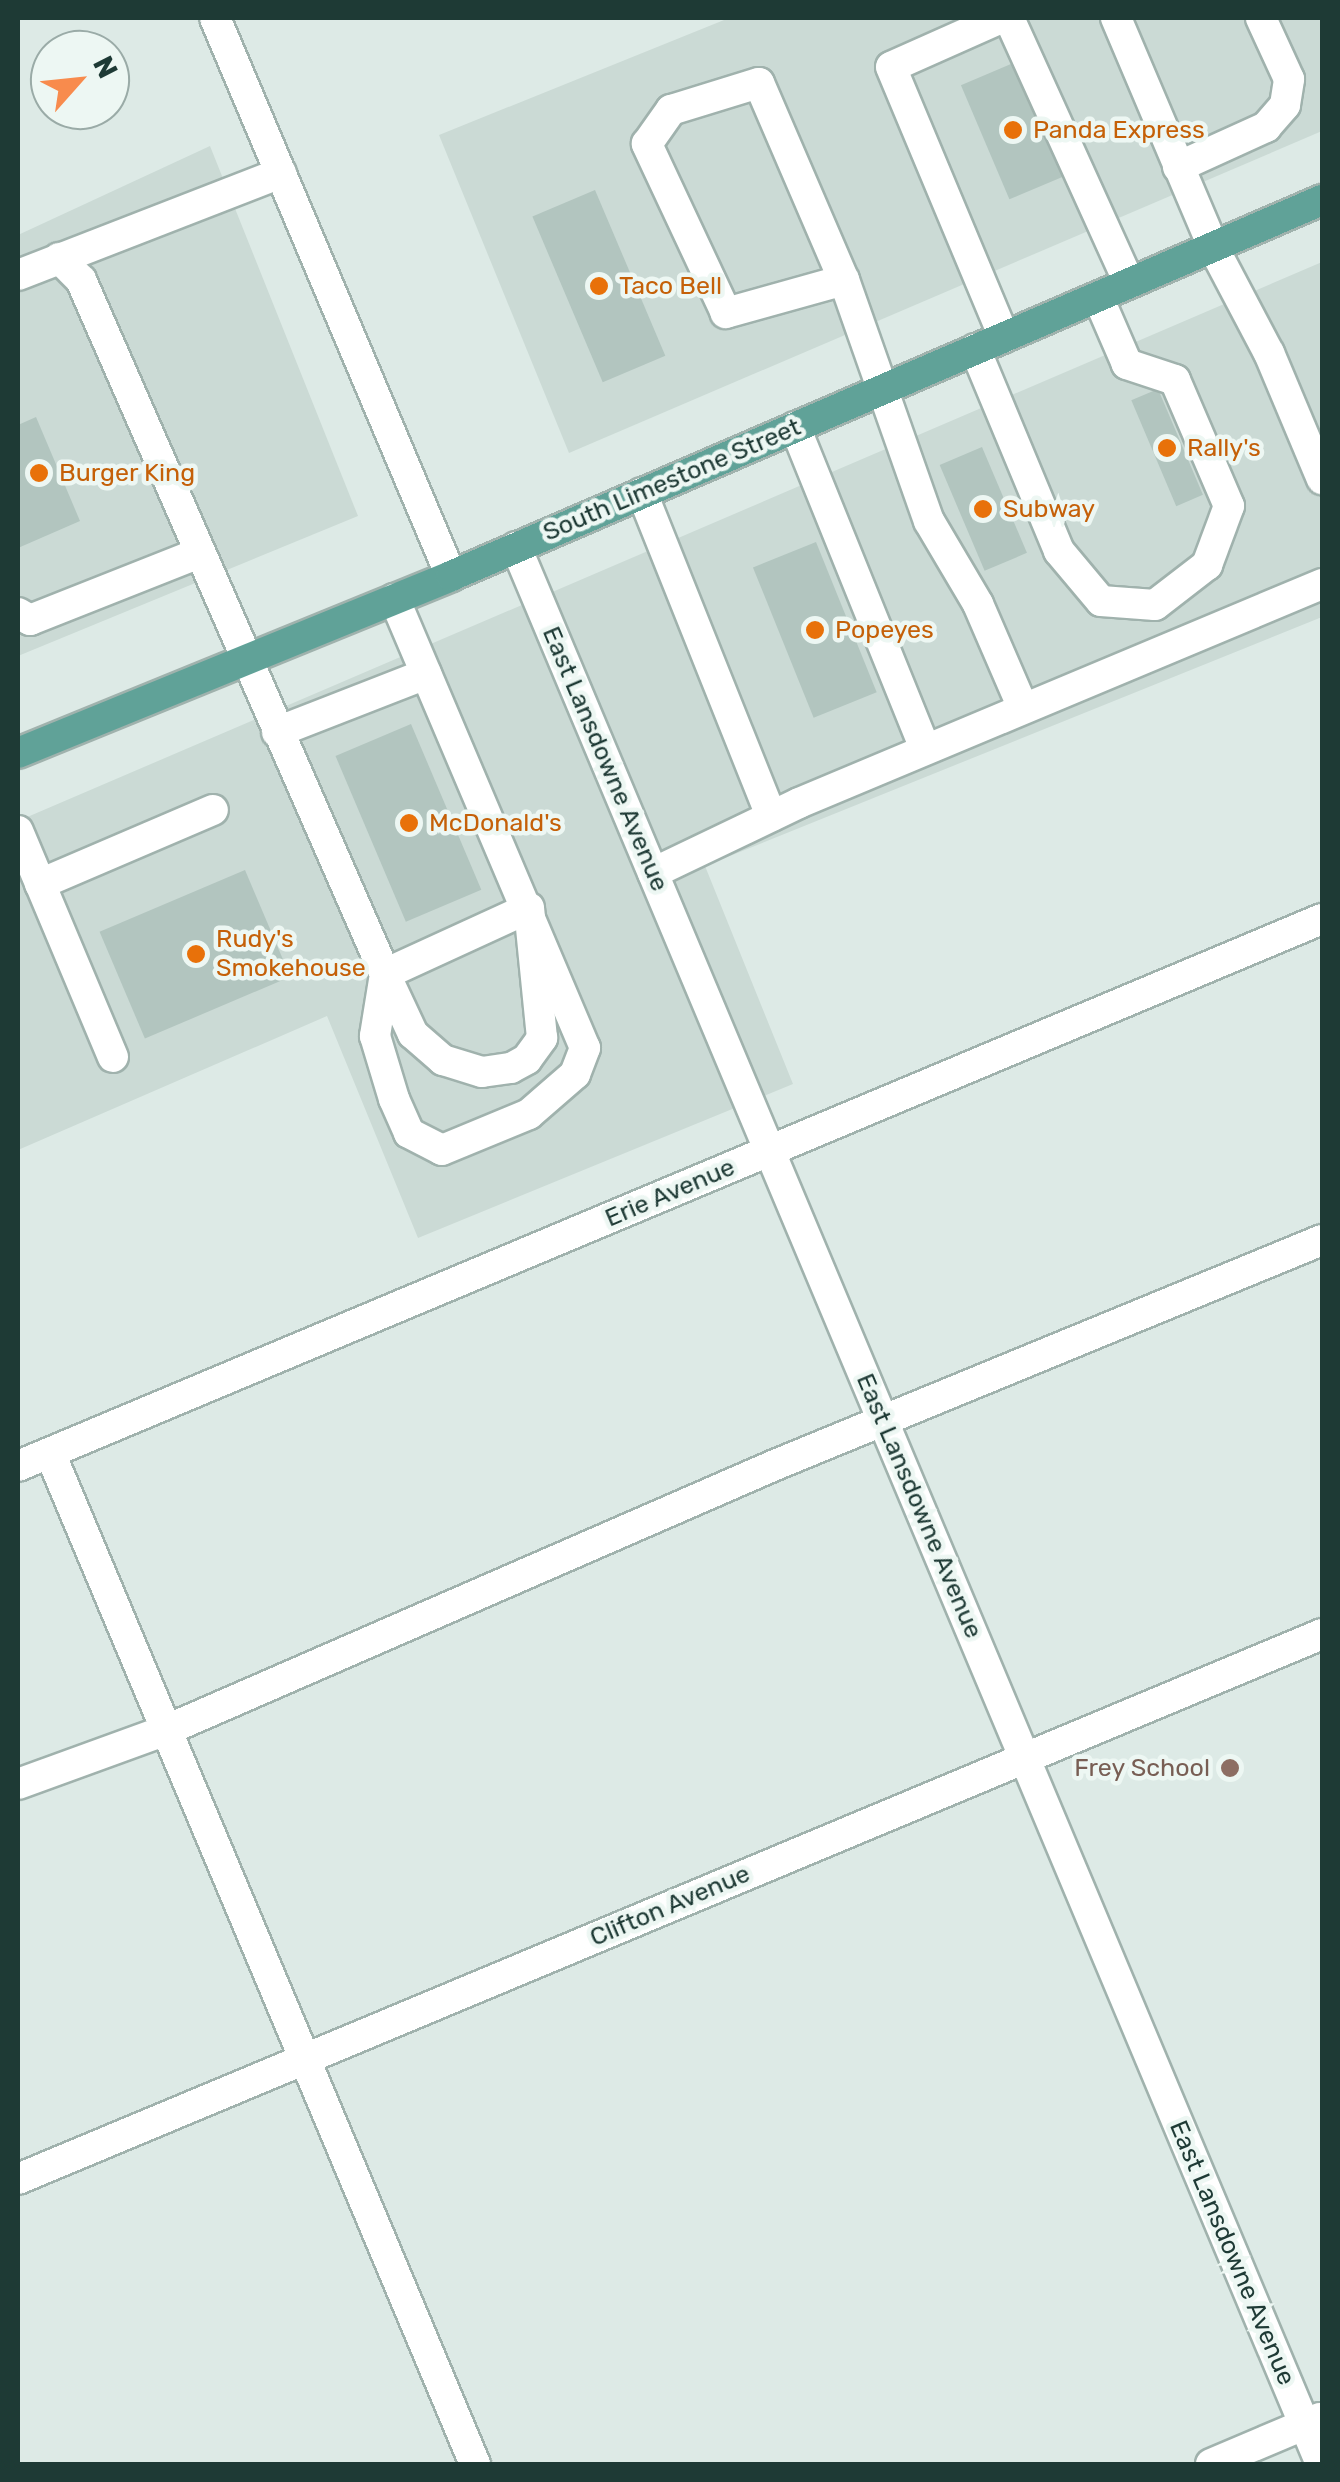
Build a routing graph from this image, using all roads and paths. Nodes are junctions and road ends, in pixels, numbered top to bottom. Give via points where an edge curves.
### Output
1 (215, 18) edge
2 (1001, 18) edge
3 (1009, 18) edge
4 (1116, 18) edge
5 (1261, 18) edge
6 (1178, 167) junction
7 (280, 174) junction
8 (1322, 200) edge
9 (1212, 248) junction
10 (59, 258) junction
11 (18, 274) edge
12 (844, 280) junction
13 (1129, 283) junction
14 (1098, 297) junction
15 (1004, 337) junction
16 (975, 349) junction
17 (879, 391) junction
18 (795, 427) junction
19 (1322, 479) edge
20 (642, 493) junction
21 (516, 548) junction
22 (198, 553) junction
23 (450, 576) junction
24 (1322, 584) edge
25 (394, 599) junction
26 (1155, 605) junction
27 (18, 614) edge
28 (1172, 646) junction
29 (245, 660) junction
30 (426, 674) junction
31 (1023, 708) junction
32 (277, 732) junction
33 (925, 749) junction
34 (18, 753) edge
35 (214, 810) dead end
36 (771, 816) junction
37 (18, 831) edge
38 (652, 873) junction
39 (40, 884) junction
40 (528, 908) junction
41 (1322, 919) edge
42 (384, 974) junction
43 (113, 1057) dead end
44 (770, 1151) junction
45 (1322, 1240) edge
46 (884, 1422) junction
47 (50, 1453) junction
48 (18, 1466) edge
49 (1322, 1634) edge
50 (169, 1729) junction
51 (1024, 1759) junction
52 (18, 1784) edge
53 (304, 2059) junction
54 (18, 2179) edge
55 (1313, 2421) edge
56 (476, 2464) edge
57 (1211, 2464) edge
58 (1321, 2464) edge

1 - 7 street
2 - 15 street via 891,67
3 - 13 street
4 - 6 street
5 - 6 street via 1288,79 1285,104 1266,127
6 - 9 street
7 - 10 street
7 - 23 street
8 - 9 main road, South Limestone Street
9 - 13 main road, South Limestone Street
9 - 19 street via 1269,354
10 - 11 street
10 - 22 street via 81,280
12 - 12 street via 758,82 670,110 647,144 726,313
12 - 17 street
13 - 14 main road, South Limestone Street
14 - 15 main road, South Limestone Street
14 - 26 street via 1128,364 1175,380 1229,506 1207,565
15 - 16 main road, South Limestone Street
16 - 17 main road, South Limestone Street
16 - 26 street via 1059,551 1101,602
17 - 18 main road, South Limestone Street
17 - 31 street via 929,521 978,604
18 - 20 main road, South Limestone Street
18 - 33 street
20 - 21 main road, South Limestone Street
20 - 36 street
21 - 23 main road, South Limestone Street
21 - 38 street, East Lansdowne Avenue
22 - 27 street via 30,620
22 - 29 street
23 - 25 main road, South Limestone Street
24 - 28 street
25 - 29 main road, South Limestone Street
25 - 30 street
26 - 28 street
28 - 31 street
29 - 32 street
29 - 34 main road, South Limestone Street
30 - 32 street
30 - 40 street
31 - 33 street
32 - 42 street
33 - 36 street
35 - 39 street
36 - 38 street
37 - 39 street
38 - 44 street, East Lansdowne Avenue
39 - 43 street
40 - 42 street
40 - 42 street via 542,1038 527,1060 510,1068 482,1072 443,1060 414,1034
40 - 42 street via 585,1048 575,1074 529,1114 442,1150 409,1133 375,1036
41 - 44 street, Erie Avenue
44 - 46 street, East Lansdowne Avenue
44 - 47 street, Erie Avenue
45 - 46 street
46 - 50 street
46 - 51 street, East Lansdowne Avenue
47 - 48 street, Erie Avenue
47 - 50 street
49 - 51 street, Clifton Avenue
50 - 52 street
50 - 53 street
51 - 53 street, Clifton Avenue
51 - 55 street, East Lansdowne Avenue
53 - 54 street, Clifton Avenue
53 - 56 street
55 - 57 street
55 - 58 street, East Lansdowne Avenue

